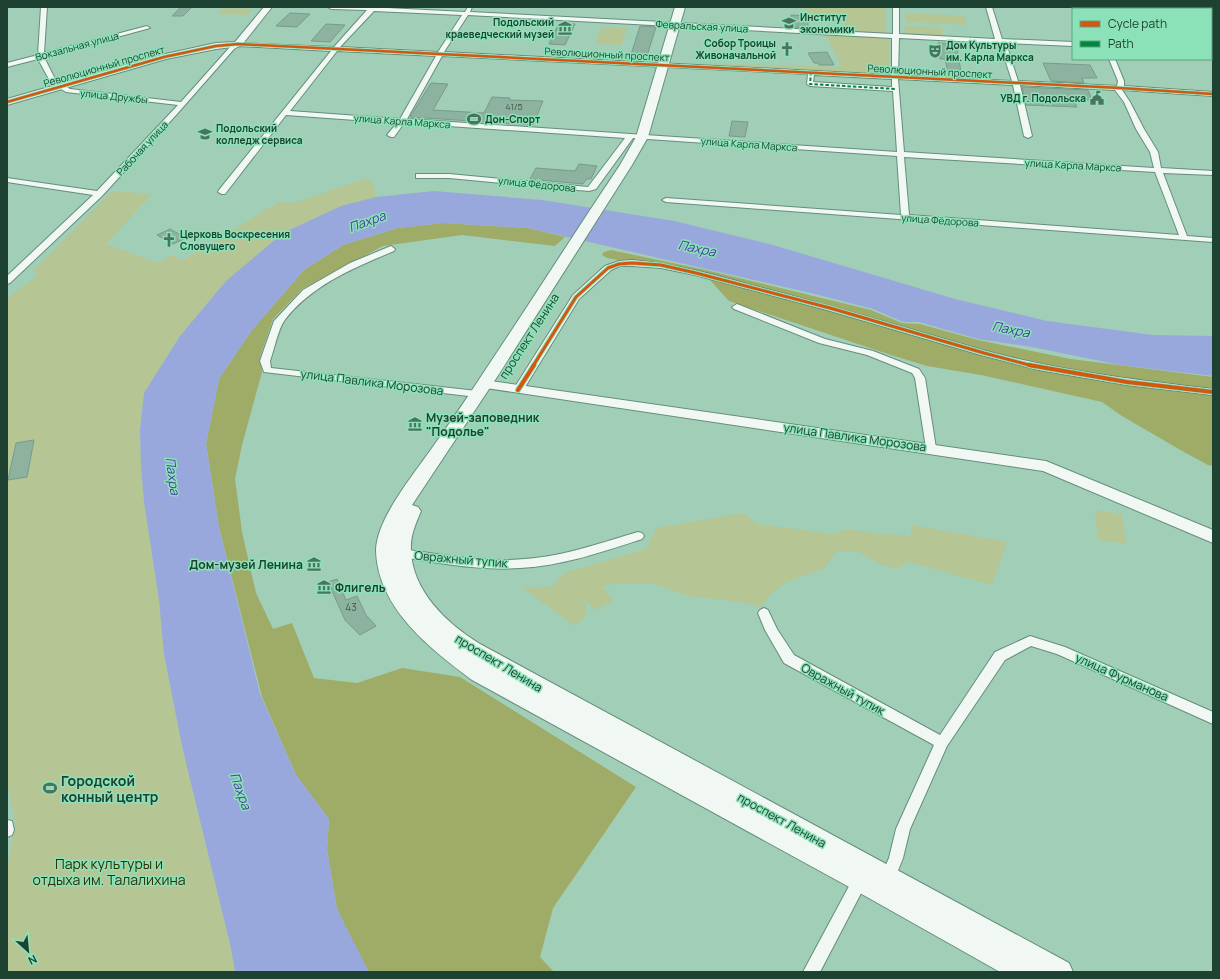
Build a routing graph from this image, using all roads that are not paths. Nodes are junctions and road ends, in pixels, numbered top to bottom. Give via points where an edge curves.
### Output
1 (44, 7) edge
2 (268, 7) edge
3 (331, 7) edge
4 (680, 7) edge
5 (896, 7) edge
6 (989, 7) edge
7 (372, 9) junction
8 (469, 10) edge
9 (675, 24) junction
10 (147, 28) dead end
11 (896, 36) junction
12 (999, 41) junction
13 (238, 44) junction
14 (1072, 44) edge
15 (336, 48) junction
16 (441, 53) junction
17 (41, 55) junction
18 (1112, 60) edge
19 (7, 65) edge
20 (663, 65) junction
21 (811, 72) junction
22 (895, 77) junction
23 (1016, 84) junction
24 (61, 87) junction
25 (1120, 88) junction
26 (896, 89) junction
27 (1213, 94) edge
28 (7, 102) edge
29 (183, 104) junction
30 (286, 113) junction
31 (402, 121) junction
32 (391, 135) dead end
33 (1028, 136) dead end
34 (636, 137) junction
35 (901, 154) junction
36 (1158, 170) junction
37 (1213, 173) edge
38 (419, 176) dead end
39 (7, 180) edge
40 (222, 192) dead end
41 (99, 194) junction
42 (666, 200) dead end
43 (906, 218) junction
44 (1184, 238) junction
45 (1213, 240) edge
46 (391, 249) dead end
47 (11, 274) edge
48 (7, 281) edge
49 (737, 307) dead end
50 (486, 388) junction
51 (518, 390) junction
52 (1213, 392) edge
53 (931, 448) junction
54 (638, 536) dead end
55 (1213, 537) edge
56 (401, 553) junction
57 (764, 613) dead end
58 (1213, 718) edge
59 (942, 744) junction
60 (888, 878) junction
61 (860, 880) junction
62 (811, 972) edge
63 (1026, 972) edge
64 (1060, 972) edge

1 - 17 street
2 - 13 street, Рабочая улица
3 - 7 street, Февральская улица
4 - 9 main road, проспект Ленина
5 - 11 street
6 - 12 street
7 - 8 street, Февральская улица
7 - 15 street
8 - 9 street, Февральская улица
8 - 16 street
9 - 11 street, Февральская улица
9 - 20 main road, проспект Ленина
10 - 17 street, Вокзальная улица
11 - 12 street, Февральская улица
11 - 22 street
12 - 14 street, Февральская улица
12 - 23 street via 1003,43
13 - 15 street, Революционный проспект
13 - 24 street, Революционный проспект via 174,54
13 - 29 street, Рабочая улица
15 - 16 street, Революционный проспект
15 - 30 street
16 - 20 street, Революционный проспект
16 - 31 street
17 - 19 street, Вокзальная улица
17 - 24 street via 53,82
18 - 25 street via 1121,81
20 - 21 street, Революционный проспект
20 - 34 main road, проспект Ленина
21 - 22 street, Революционный проспект
21 - 26 street via 810,84
22 - 23 street, Революционный проспект
22 - 26 street
23 - 25 street, Революционный проспект
23 - 33 street
24 - 28 street, Революционный проспект
24 - 29 street, улица Дружбы via 68,91
25 - 27 street, Революционный проспект
25 - 36 street via 1119,92 1154,152
26 - 35 street
29 - 41 street, Рабочая улица
30 - 31 street, улица Карла Маркса
30 - 40 street
31 - 32 street
31 - 34 street, улица Карла Маркса
34 - 35 street, улица Карла Маркса
34 - 38 street, улица Фёдорова via 626,141 594,187 589,188 449,176
34 - 50 main road, проспект Ленина via 643,151
35 - 36 street, улица Карла Маркса
35 - 43 street
36 - 37 street, улица Карла Маркса
36 - 44 street
39 - 41 street
41 - 47 street, Рабочая улица
42 - 43 street, улица Фёдорова
43 - 44 street, улица Фёдорова
44 - 45 street, улица Фёдорова
46 - 50 street, улица Павлика Морозова via 353,265 306,292 279,321 266,360 268,370
47 - 48 street, Рабочая улица
49 - 53 street via 822,341 870,353 916,371 920,378
50 - 51 street, улица Павлика Морозова
50 - 56 main road, проспект Ленина via 415,505 404,530
50 - 61 main road, проспект Ленина via 401,506 390,532 386,550 389,570 396,590 413,618 440,645 480,674
51 - 52 street via 576,297 608,268 632,263 661,265 696,273 1039,366 1127,382
51 - 53 street, улица Павлика Морозова
53 - 55 street, улица Павлика Морозова via 1046,466
54 - 56 street, Овражный тупик via 553,560 519,564 476,563
56 - 60 main road, проспект Ленина via 403,570 412,588 428,610 452,635 500,666
57 - 59 street, Овражный тупик via 789,659
58 - 59 street, улица Фурманова via 1061,650 1030,641 1000,656
59 - 60 street via 903,829
60 - 64 main road, проспект Ленина
61 - 62 street
61 - 63 main road, проспект Ленина

